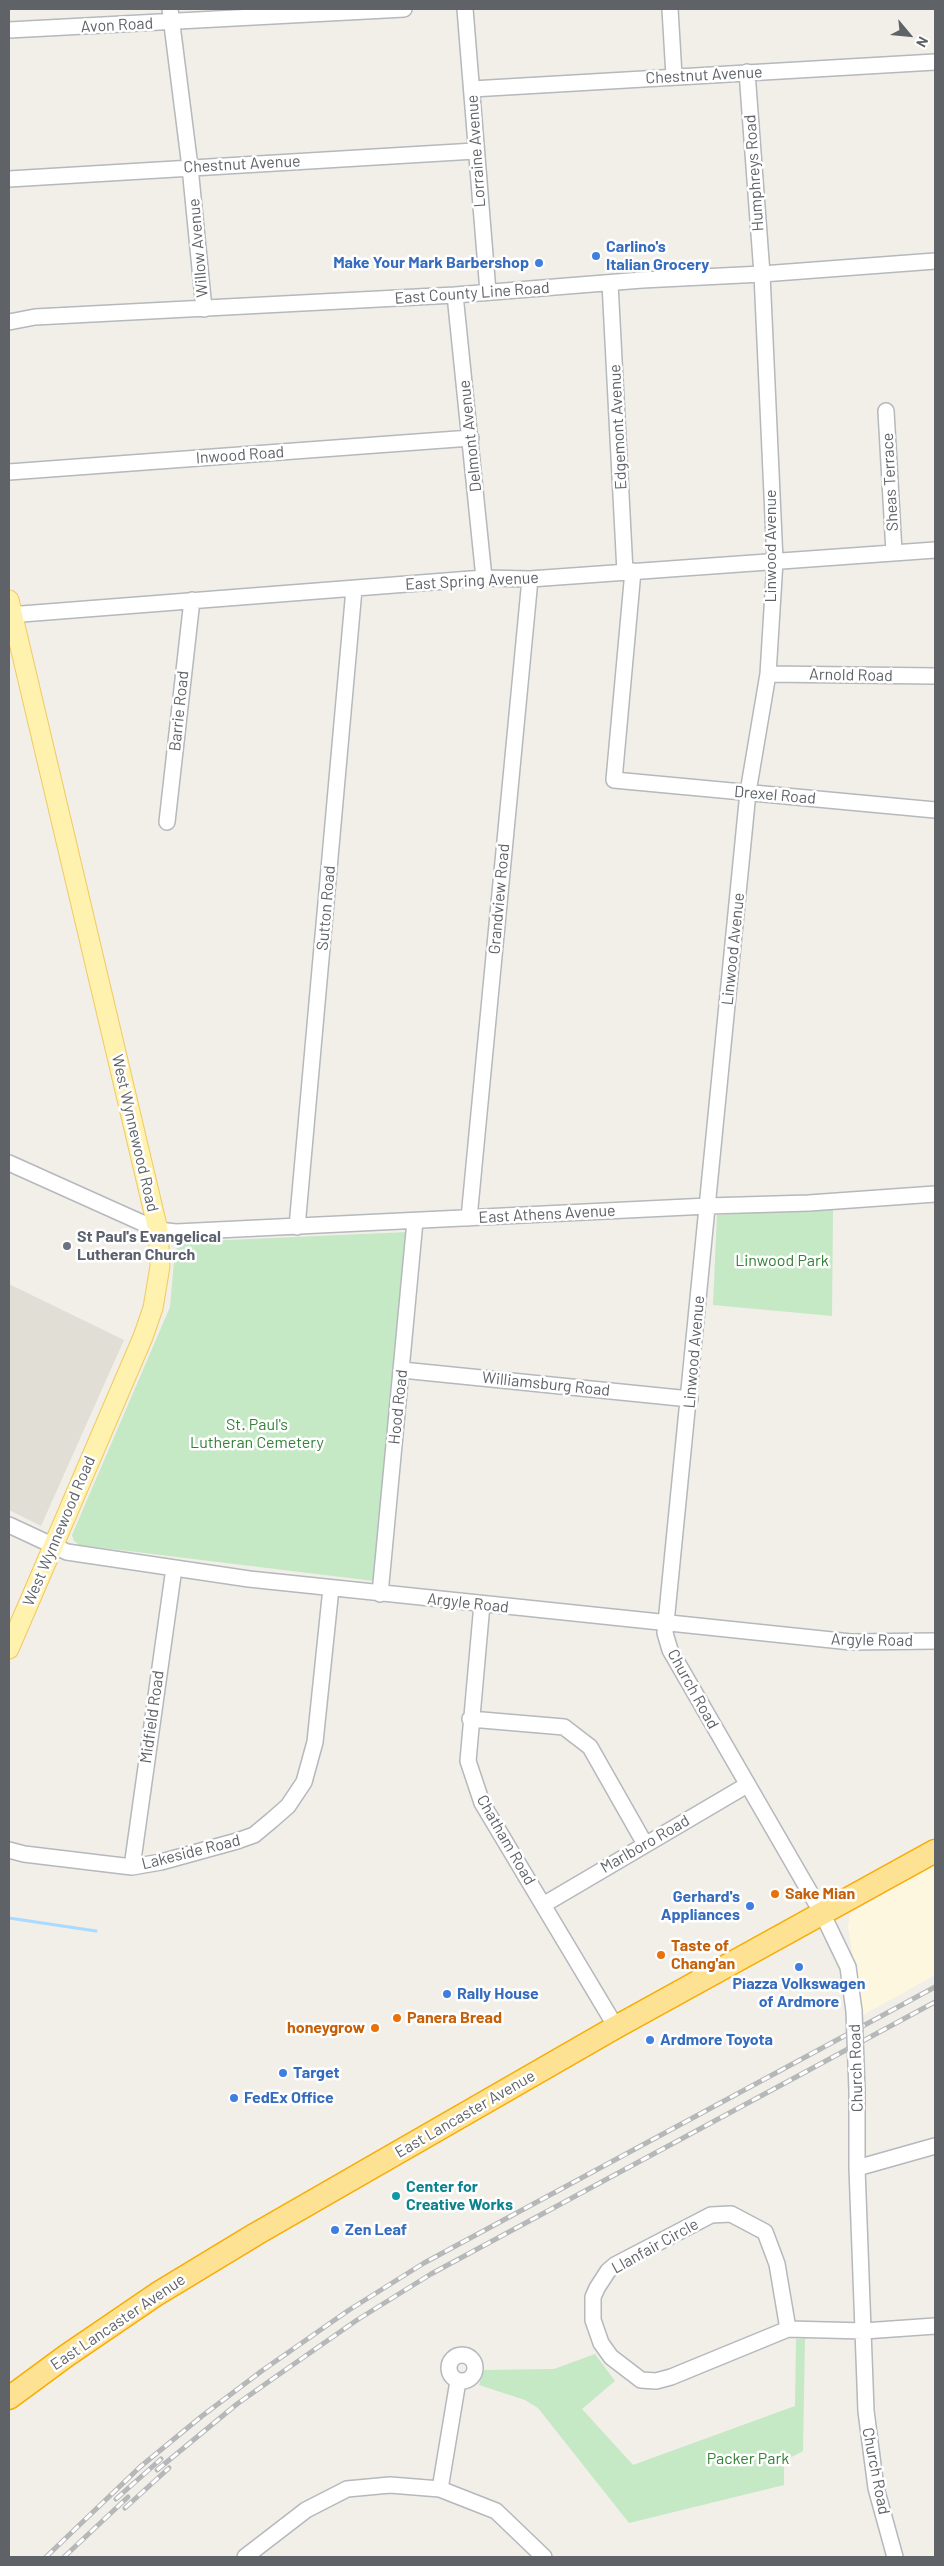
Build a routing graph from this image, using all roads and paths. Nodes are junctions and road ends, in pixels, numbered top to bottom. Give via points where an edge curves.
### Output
1 (404, 9) edge
2 (466, 9) edge
3 (670, 9) edge
4 (170, 15) edge
5 (9, 30) edge
6 (935, 62) edge
7 (746, 72) junction
8 (674, 76) junction
9 (472, 89) junction
10 (475, 152) junction
11 (190, 167) junction
12 (9, 178) edge
13 (935, 261) edge
14 (762, 274) junction
15 (610, 283) junction
16 (488, 292) junction
17 (455, 295) junction
18 (204, 309) junction
19 (9, 322) edge
20 (886, 411) dead end
21 (471, 438) junction
22 (9, 472) edge
23 (935, 550) edge
24 (894, 552) junction
25 (775, 561) junction
26 (629, 572) junction
27 (484, 578) junction
28 (530, 579) junction
29 (354, 589) junction
30 (192, 600) junction
31 (10, 610) edge
32 (768, 674) junction
33 (935, 676) edge
34 (614, 780) joint
35 (748, 792) junction
36 (935, 810) edge
37 (167, 822) dead end
38 (9, 1163) edge
39 (935, 1194) edge
40 (708, 1206) junction
41 (469, 1218) junction
42 (415, 1221) junction
43 (297, 1227) junction
44 (158, 1230) junction
45 (402, 1370) junction
46 (690, 1398) junction
47 (9, 1525) edge
48 (53, 1546) junction
49 (174, 1568) junction
50 (331, 1588) junction
51 (380, 1594) junction
52 (482, 1604) junction
53 (664, 1622) junction
54 (935, 1641) edge
55 (9, 1648) edge
56 (470, 1719) junction
57 (748, 1785) junction
58 (645, 1844) junction
59 (9, 1850) edge
60 (935, 1851) edge
61 (132, 1867) junction
62 (543, 1905) junction
63 (823, 1915) junction
64 (616, 2027) junction
65 (935, 2146) edge
66 (857, 2168) junction
67 (935, 2326) edge
68 (788, 2329) junction
69 (864, 2331) junction
70 (458, 2381) dead end
71 (9, 2398) edge
72 (440, 2489) junction
73 (245, 2557) edge
74 (544, 2557) edge
75 (895, 2557) edge

1 - 4 street, Avon Road
2 - 9 street, Lorraine Avenue
3 - 8 street
4 - 5 street, Avon Road
4 - 11 street, Willow Avenue
6 - 7 street, Chestnut Avenue
7 - 8 street, Chestnut Avenue
7 - 14 street, Humphreys Road
8 - 9 street, Chestnut Avenue
9 - 10 street, Lorraine Avenue
10 - 11 street, Chestnut Avenue
10 - 16 street, Lorraine Avenue
11 - 12 street, Chestnut Avenue
11 - 18 street, Willow Avenue
13 - 14 street, East County Line Road
14 - 15 street, East County Line Road
14 - 25 street, Linwood Avenue
15 - 16 street, East County Line Road
15 - 26 street, Edgemont Avenue
16 - 17 street, East County Line Road
17 - 18 street, East County Line Road
17 - 21 street, Delmont Avenue
18 - 19 street, East County Line Road via 35,317
20 - 24 street, Sheas Terrace
21 - 22 street, Inwood Road
21 - 27 street, Delmont Avenue
23 - 24 street, East Spring Avenue
24 - 25 street, East Spring Avenue
25 - 26 street, East Spring Avenue
25 - 32 street, Linwood Avenue
26 - 28 street, East Spring Avenue
26 - 34 street, Edgemont Avenue
27 - 28 street, East Spring Avenue
27 - 29 street, East Spring Avenue
28 - 41 street, Grandview Road
29 - 30 street, East Spring Avenue
29 - 43 street, Sutton Road
30 - 31 street, East Spring Avenue
30 - 37 street, Barrie Road
31 - 44 main road, West Wynnewood Road
32 - 33 street, Arnold Road
32 - 35 street, Linwood Avenue
34 - 35 street, Drexel Road
35 - 36 street, Drexel Road
35 - 40 street, Linwood Avenue
38 - 44 street
39 - 40 street, East Athens Avenue
40 - 41 street, East Athens Avenue
40 - 46 street, Linwood Avenue
41 - 42 street, East Athens Avenue
42 - 43 street, East Athens Avenue
42 - 45 street, Hood Road
43 - 44 street, East Athens Avenue
44 - 48 main road, West Wynnewood Road via 160,1266 153,1308
45 - 46 street, Williamsburg Road
45 - 51 street, Hood Road
46 - 53 street, Linwood Avenue
47 - 48 street, Argyle Road
48 - 49 street, Argyle Road via 67,1552
48 - 55 main road, West Wynnewood Road
49 - 50 street, Argyle Road
49 - 61 street, Midfield Road
50 - 51 street, Argyle Road
50 - 61 street, Lakeside Road via 315,1742 304,1782 288,1806 254,1835 237,1842
51 - 52 street, Argyle Road
52 - 53 street, Argyle Road
52 - 56 street, Chatham Road
53 - 54 street, Argyle Road via 851,1642
53 - 57 street, Church Road via 670,1650
56 - 58 street via 564,1727 590,1747
56 - 62 street, Chatham Road via 468,1761 482,1803
57 - 58 street, Marlboro Road
57 - 63 street, Church Road
58 - 62 street, Marlboro Road
59 - 61 street, Lakeside Road
60 - 63 highway, East Lancaster Avenue
62 - 64 street, Chatham Road
63 - 64 highway, East Lancaster Avenue
63 - 66 street, Church Road, bridge via 848,1967 854,2011
64 - 71 highway, East Lancaster Avenue via 157,2294
65 - 66 street
66 - 69 street, Church Road
67 - 69 street, Llanfair Circle
68 - 68 street, Llanfair Circle via 671,2377 641,2380 611,2357 601,2343 593,2320 593,2297 615,2264 711,2215 731,2214 765,2232 777,2264
68 - 69 street, Llanfair Circle
69 - 75 street, Church Road via 866,2411 871,2455 876,2488
70 - 72 street
72 - 73 street via 390,2485 347,2489 306,2510
72 - 74 street via 496,2511

